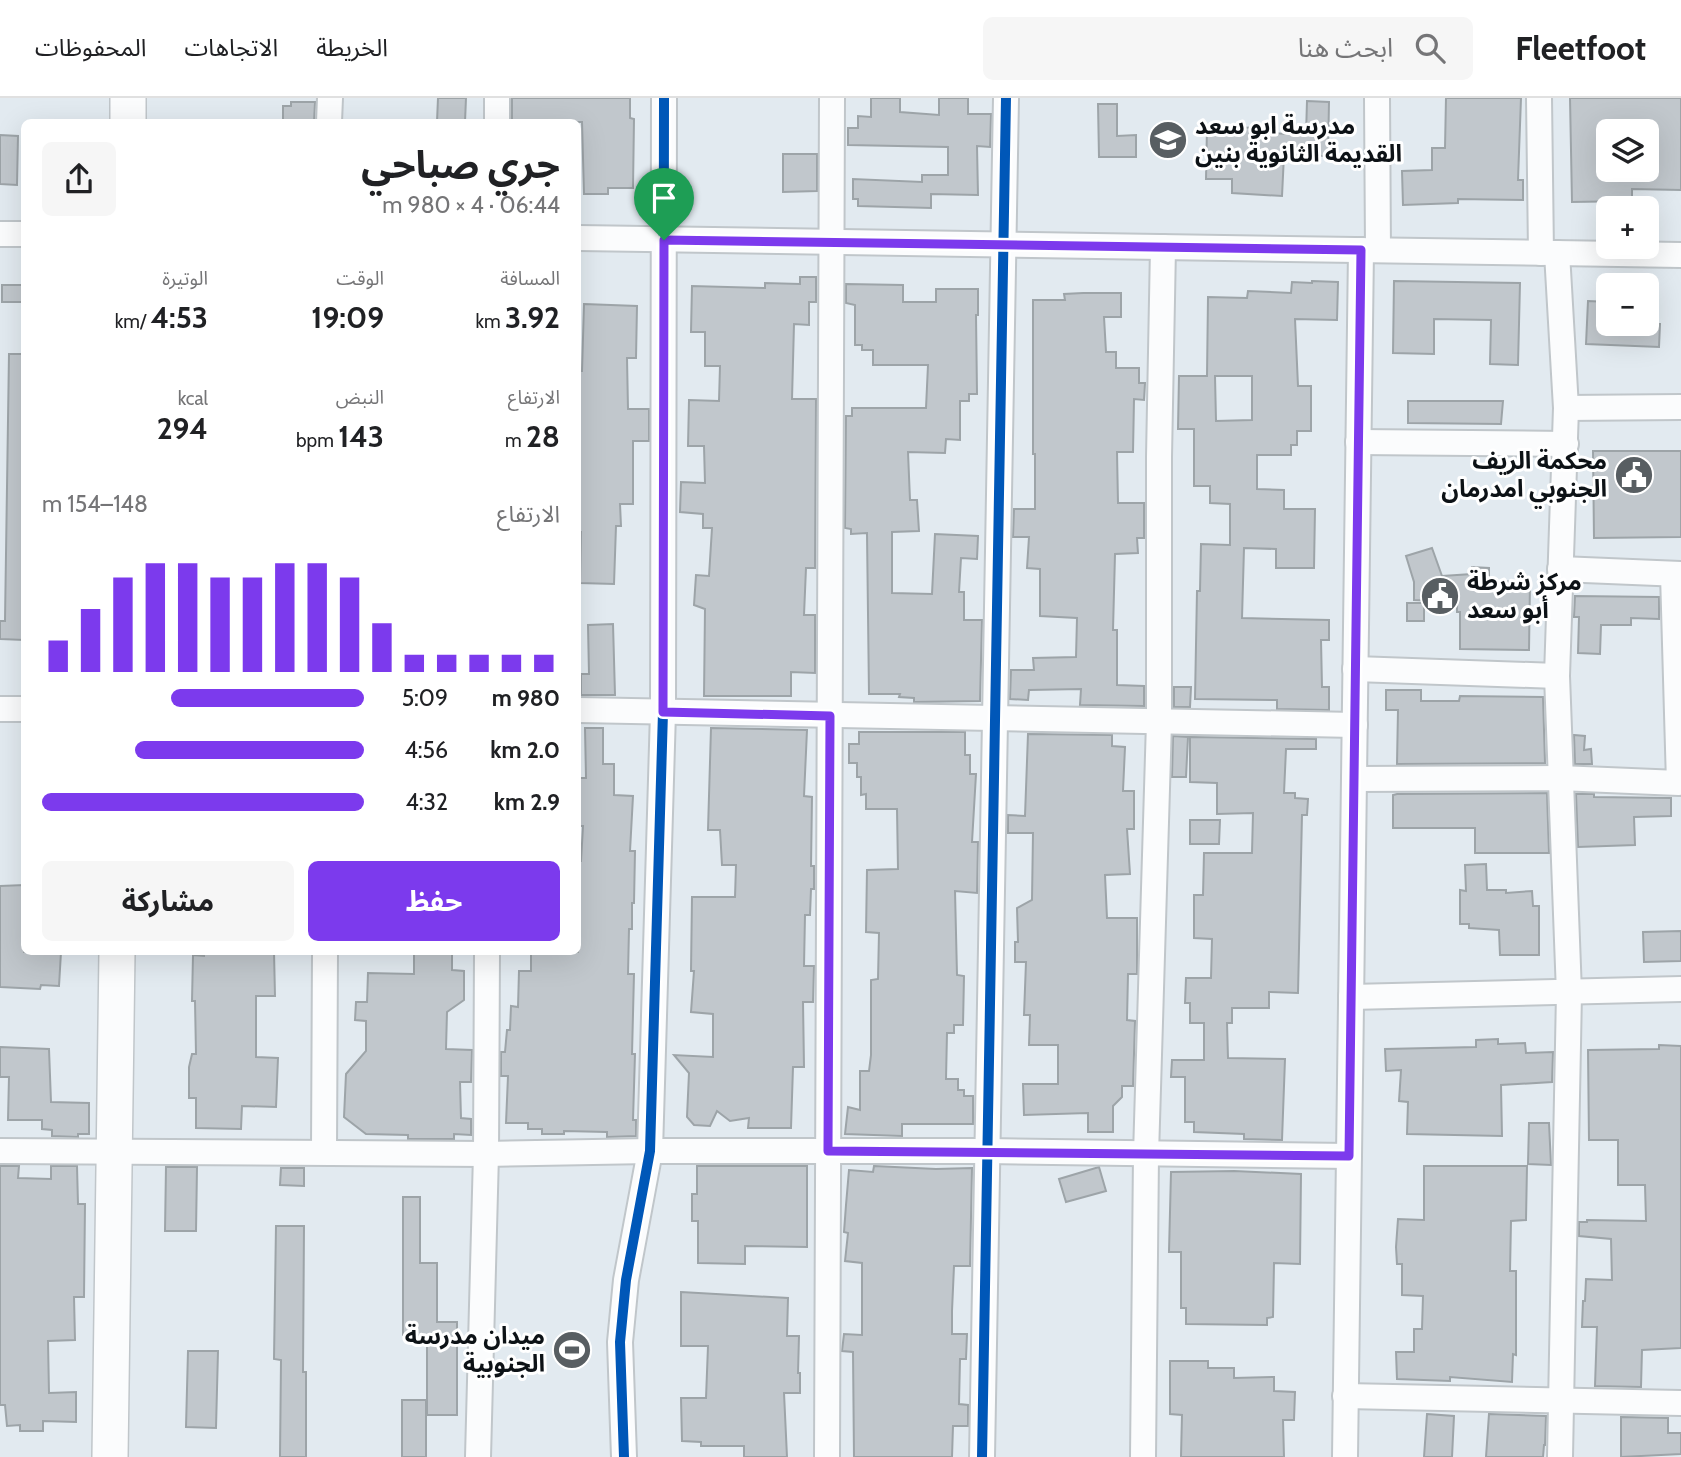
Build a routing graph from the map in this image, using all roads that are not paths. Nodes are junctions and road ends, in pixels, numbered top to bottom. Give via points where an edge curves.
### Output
1 (128, 98) edge
2 (330, 98) edge
3 (497, 98) edge
4 (663, 98) edge
5 (832, 98) edge
6 (1006, 98) edge
7 (1377, 98) edge
8 (1539, 98) edge
9 (128, 119) edge
10 (329, 119) edge
11 (497, 119) edge
12 (0, 234) edge
13 (21, 234) edge
14 (581, 238) edge
15 (664, 240) junction
16 (831, 242) junction
17 (1002, 244) junction
18 (1163, 247) junction
19 (1370, 250) junction
20 (1549, 253) junction
21 (1681, 255) edge
22 (1681, 407) edge
23 (1566, 408) junction
24 (1358, 442) junction
25 (1566, 444) junction
26 (1560, 569) junction
27 (1677, 574) edge
28 (1355, 670) junction
29 (1557, 676) junction
30 (0, 709) edge
31 (21, 709) edge
32 (581, 710) edge
33 (663, 712) junction
34 (830, 716) junction
35 (996, 718) junction
36 (1159, 722) junction
37 (1355, 725) junction
38 (1559, 778) junction
39 (1354, 779) junction
40 (1680, 783) edge
41 (117, 955) edge
42 (325, 955) edge
43 (487, 955) edge
44 (1681, 989) edge
45 (1569, 993) junction
46 (1351, 997) junction
47 (0, 1151) edge
48 (114, 1151) junction
49 (650, 1151) junction
50 (828, 1151) junction
51 (987, 1151) junction
52 (324, 1152) junction
53 (486, 1154) junction
54 (1146, 1154) junction
55 (1349, 1156) junction
56 (1346, 1396) junction
57 (1561, 1400) junction
58 (1681, 1403) edge
59 (110, 1457) edge
60 (478, 1457) edge
61 (624, 1457) edge
62 (827, 1457) edge
63 (982, 1457) edge
64 (1143, 1457) edge
65 (1345, 1457) edge
66 (1560, 1457) edge

1 - 9 street
2 - 10 street
3 - 11 street
4 - 15 street
5 - 16 street
6 - 17 street
7 - 19 street
8 - 20 street
12 - 13 street
14 - 15 street
15 - 16 street
15 - 33 street
16 - 17 street
16 - 34 street
17 - 18 street
17 - 35 street
18 - 19 street
18 - 36 street
19 - 20 street
19 - 24 street
20 - 21 street
20 - 23 street
22 - 23 street
23 - 25 street
24 - 25 street
24 - 28 street
25 - 26 street
26 - 27 street
26 - 29 street
27 - 40 street
28 - 29 street
28 - 37 street
29 - 38 street
30 - 31 street
32 - 33 street
33 - 34 street
33 - 49 street
34 - 35 street
34 - 50 street
35 - 36 street
35 - 51 street
36 - 37 street
36 - 54 street
37 - 39 street
38 - 39 street
38 - 40 street
38 - 45 street
39 - 46 street
41 - 48 street
42 - 52 street
43 - 53 street
44 - 45 street
45 - 46 street
45 - 57 street
46 - 55 street
47 - 48 street
48 - 52 street
48 - 59 street
49 - 50 street
49 - 53 street
49 - 61 street via 626,1280 620,1342
50 - 51 street
50 - 62 street
51 - 54 street
51 - 63 street
52 - 53 street
53 - 60 street
54 - 55 street
54 - 64 street
55 - 56 street
56 - 57 street
56 - 65 street
57 - 58 street
57 - 66 street

